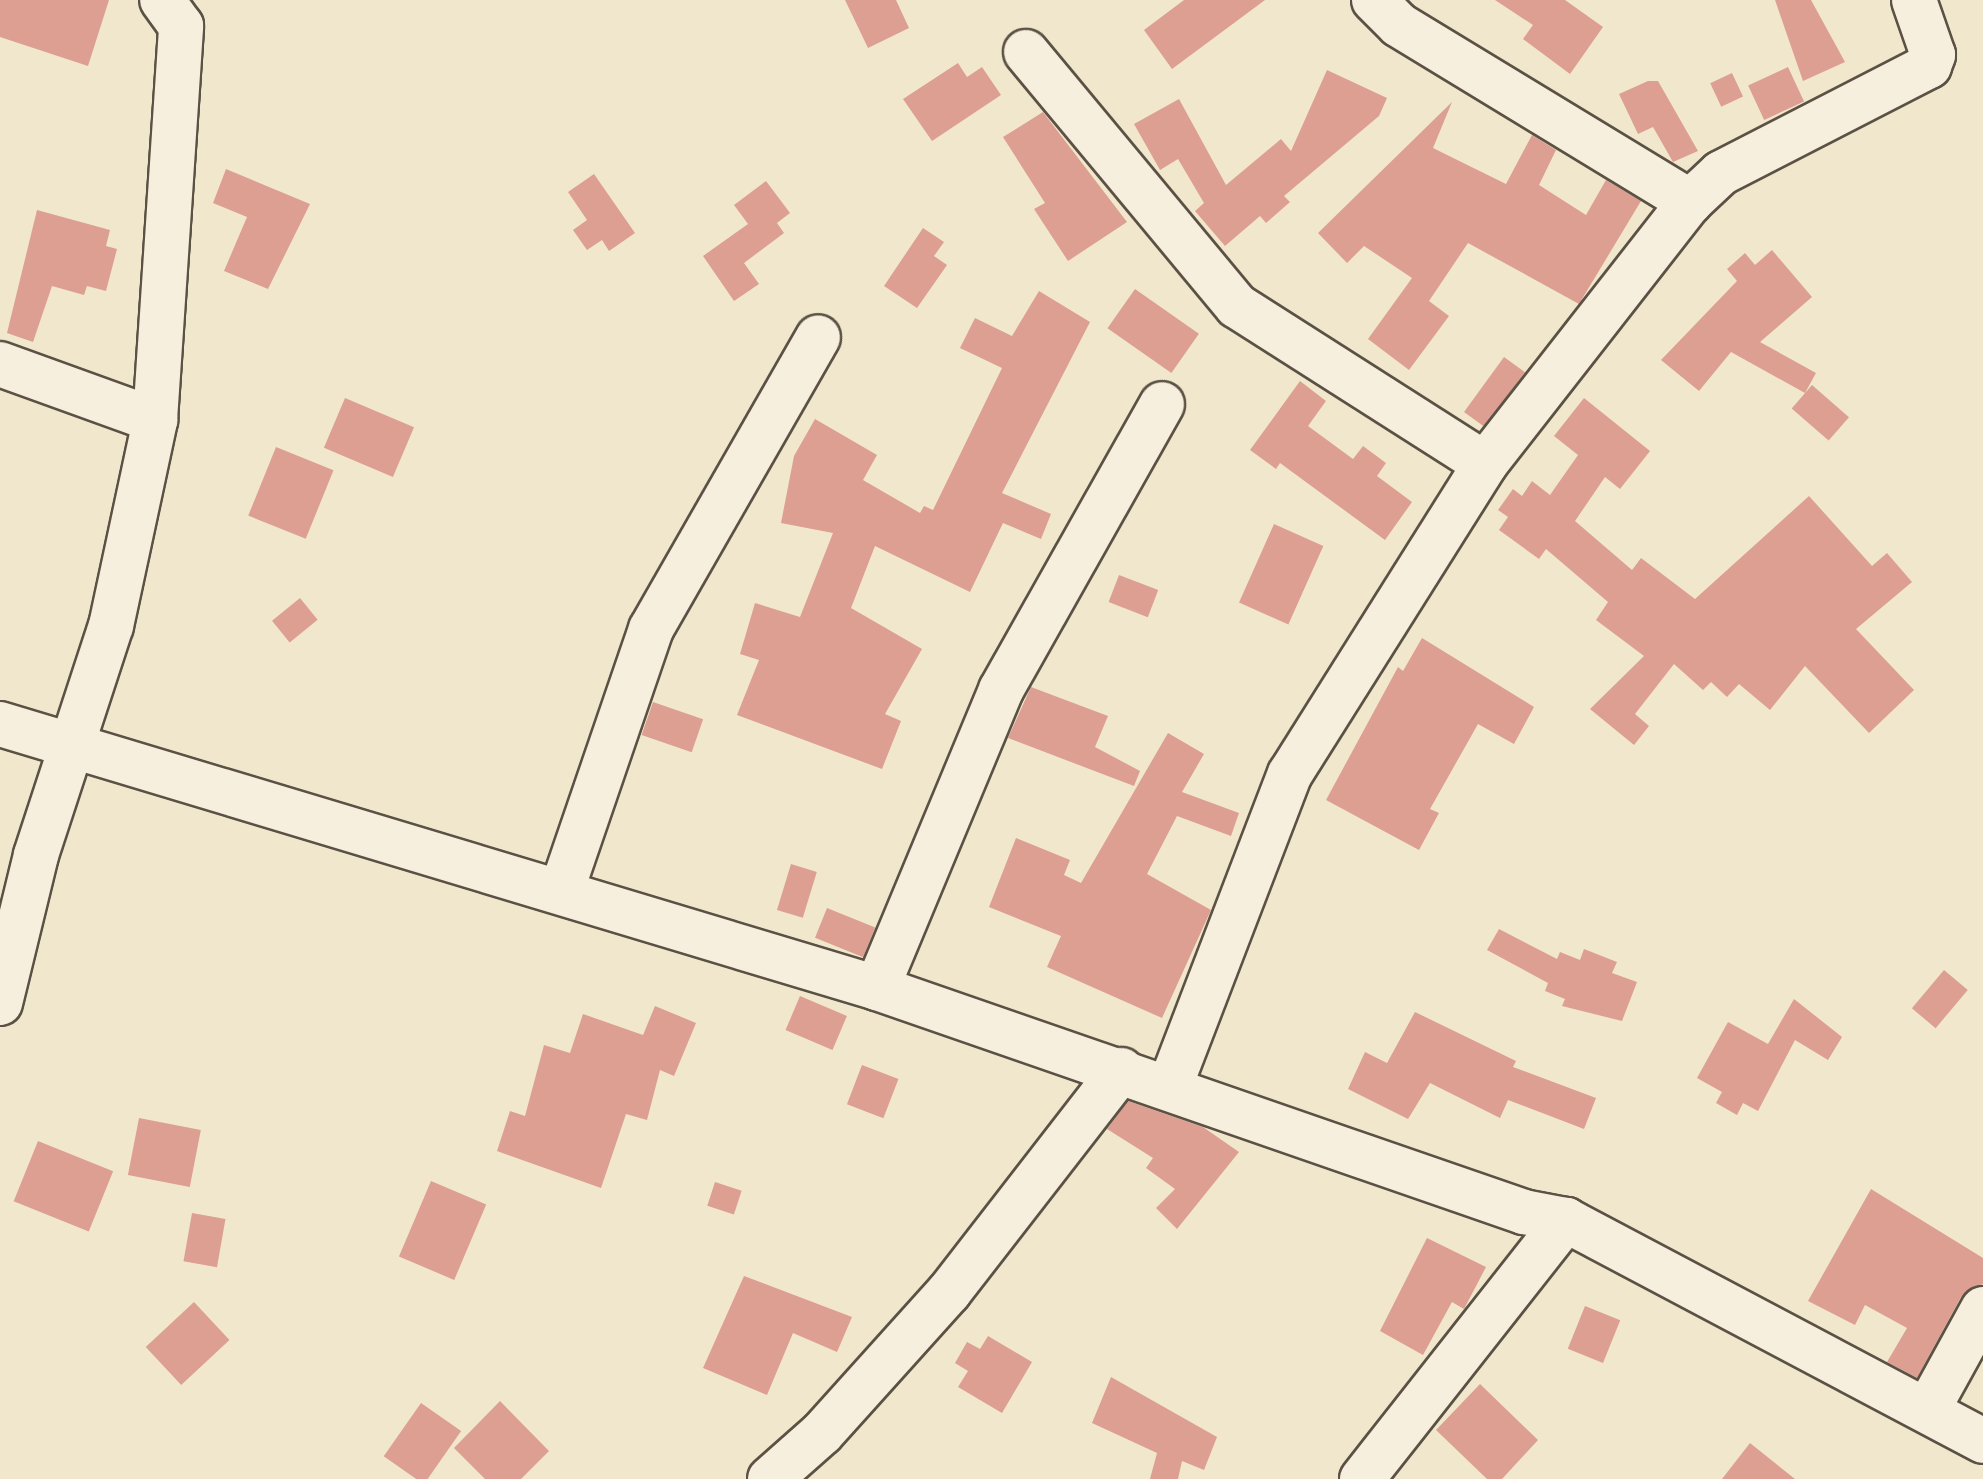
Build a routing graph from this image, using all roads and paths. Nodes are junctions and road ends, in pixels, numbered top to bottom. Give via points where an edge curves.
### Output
1 (1374, 0) edge
2 (1914, 0) edge
3 (180, 9) edge
4 (1026, 52) dead end
5 (1690, 202) junction
6 (818, 337) dead end
7 (0, 364) edge
8 (1162, 404) dead end
9 (155, 420) junction
10 (1485, 464) junction
11 (0, 724) edge
12 (71, 744) junction
13 (561, 892) junction
14 (877, 988) junction
15 (0, 1003) edge
16 (1121, 1070) junction
17 (1170, 1086) junction
18 (1566, 1220) junction
19 (1983, 1309) edge
20 (1928, 1409) junction
21 (1983, 1441) edge
22 (770, 1479) edge
23 (1362, 1479) edge

1 - 5 street via 1399,25
2 - 5 street via 1933,55 1929,66 1721,173
3 - 9 street
4 - 10 street via 1237,306
5 - 10 street
6 - 13 street via 651,629
7 - 9 street
8 - 14 street via 1001,690
9 - 12 street via 111,626
10 - 17 street via 1290,774
11 - 12 street
12 - 13 street
12 - 15 street
13 - 14 street
14 - 16 street
16 - 17 street
16 - 22 street via 949,1292 822,1433
17 - 18 street via 1524,1212
18 - 20 street
18 - 23 street
19 - 20 street
20 - 21 street

